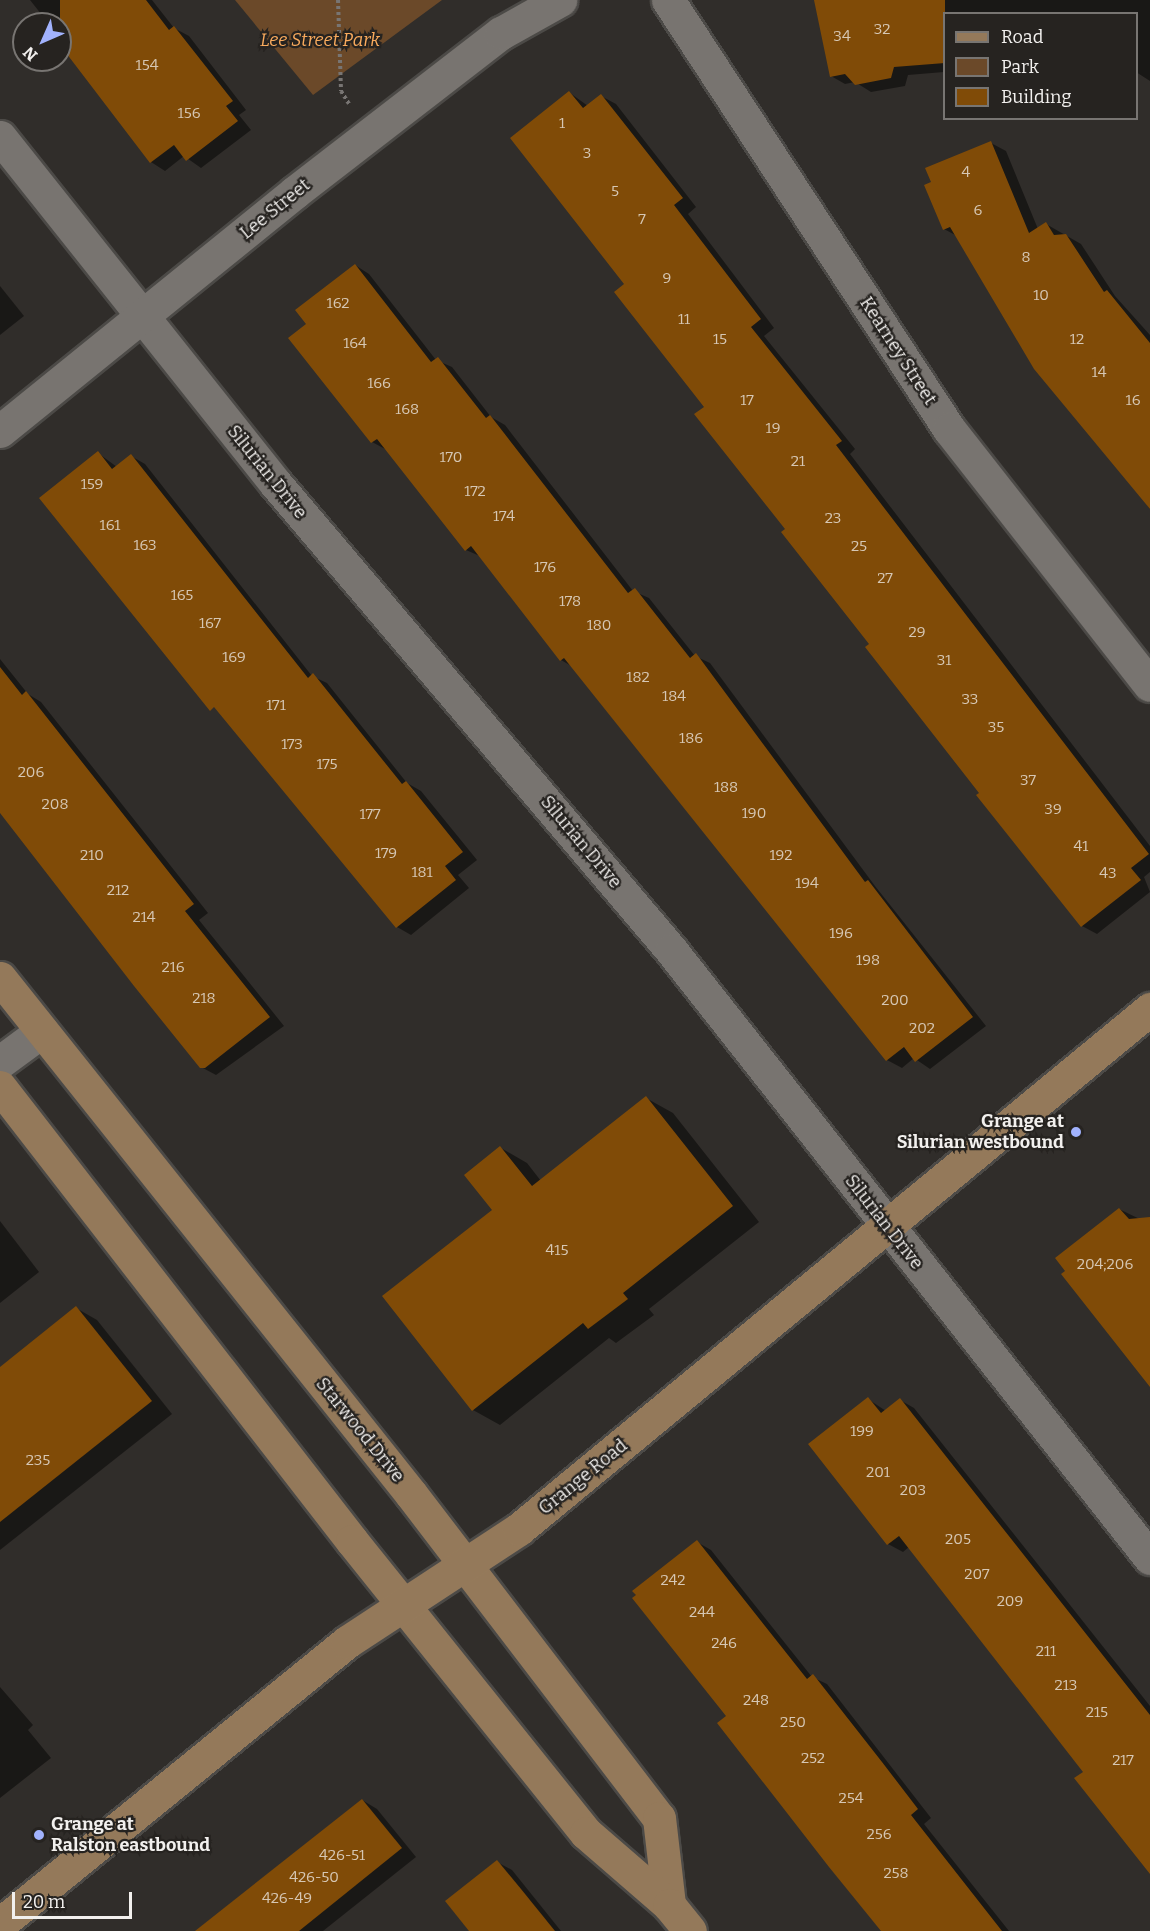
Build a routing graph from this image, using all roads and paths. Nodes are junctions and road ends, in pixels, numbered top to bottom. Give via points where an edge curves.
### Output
1 (338, 0) edge
2 (560, 0) edge
3 (668, 0) edge
4 (353, 110) dead end
5 (0, 137) edge
6 (142, 317) junction
7 (0, 431) edge
8 (1150, 685) edge
9 (0, 978) edge
10 (1150, 1009) edge
11 (42, 1031) junction
12 (0, 1062) edge
13 (0, 1086) edge
14 (889, 1228) junction
15 (1150, 1558) edge
16 (465, 1564) junction
17 (403, 1605) junction
18 (669, 1905) junction
19 (0, 1924) edge
20 (690, 1931) edge

1 - 4 path via 341,91
2 - 6 street, Lee Street via 501,33 295,192
3 - 8 street, Kearney Street via 949,429
5 - 6 street, Silurian Drive
6 - 7 street, Lee Street
6 - 14 street, Silurian Drive via 276,484 671,950
9 - 11 street, Starwood Drive
10 - 14 street, Grange Road
11 - 12 street
11 - 16 street, Starwood Drive
13 - 17 street
14 - 15 street, Silurian Drive
14 - 16 street, Grange Road via 744,1341 528,1522
16 - 17 street, Grange Road
16 - 18 street, Starwood Drive via 659,1818
17 - 18 street via 586,1833
17 - 19 street, Grange Road via 347,1642
18 - 20 street

